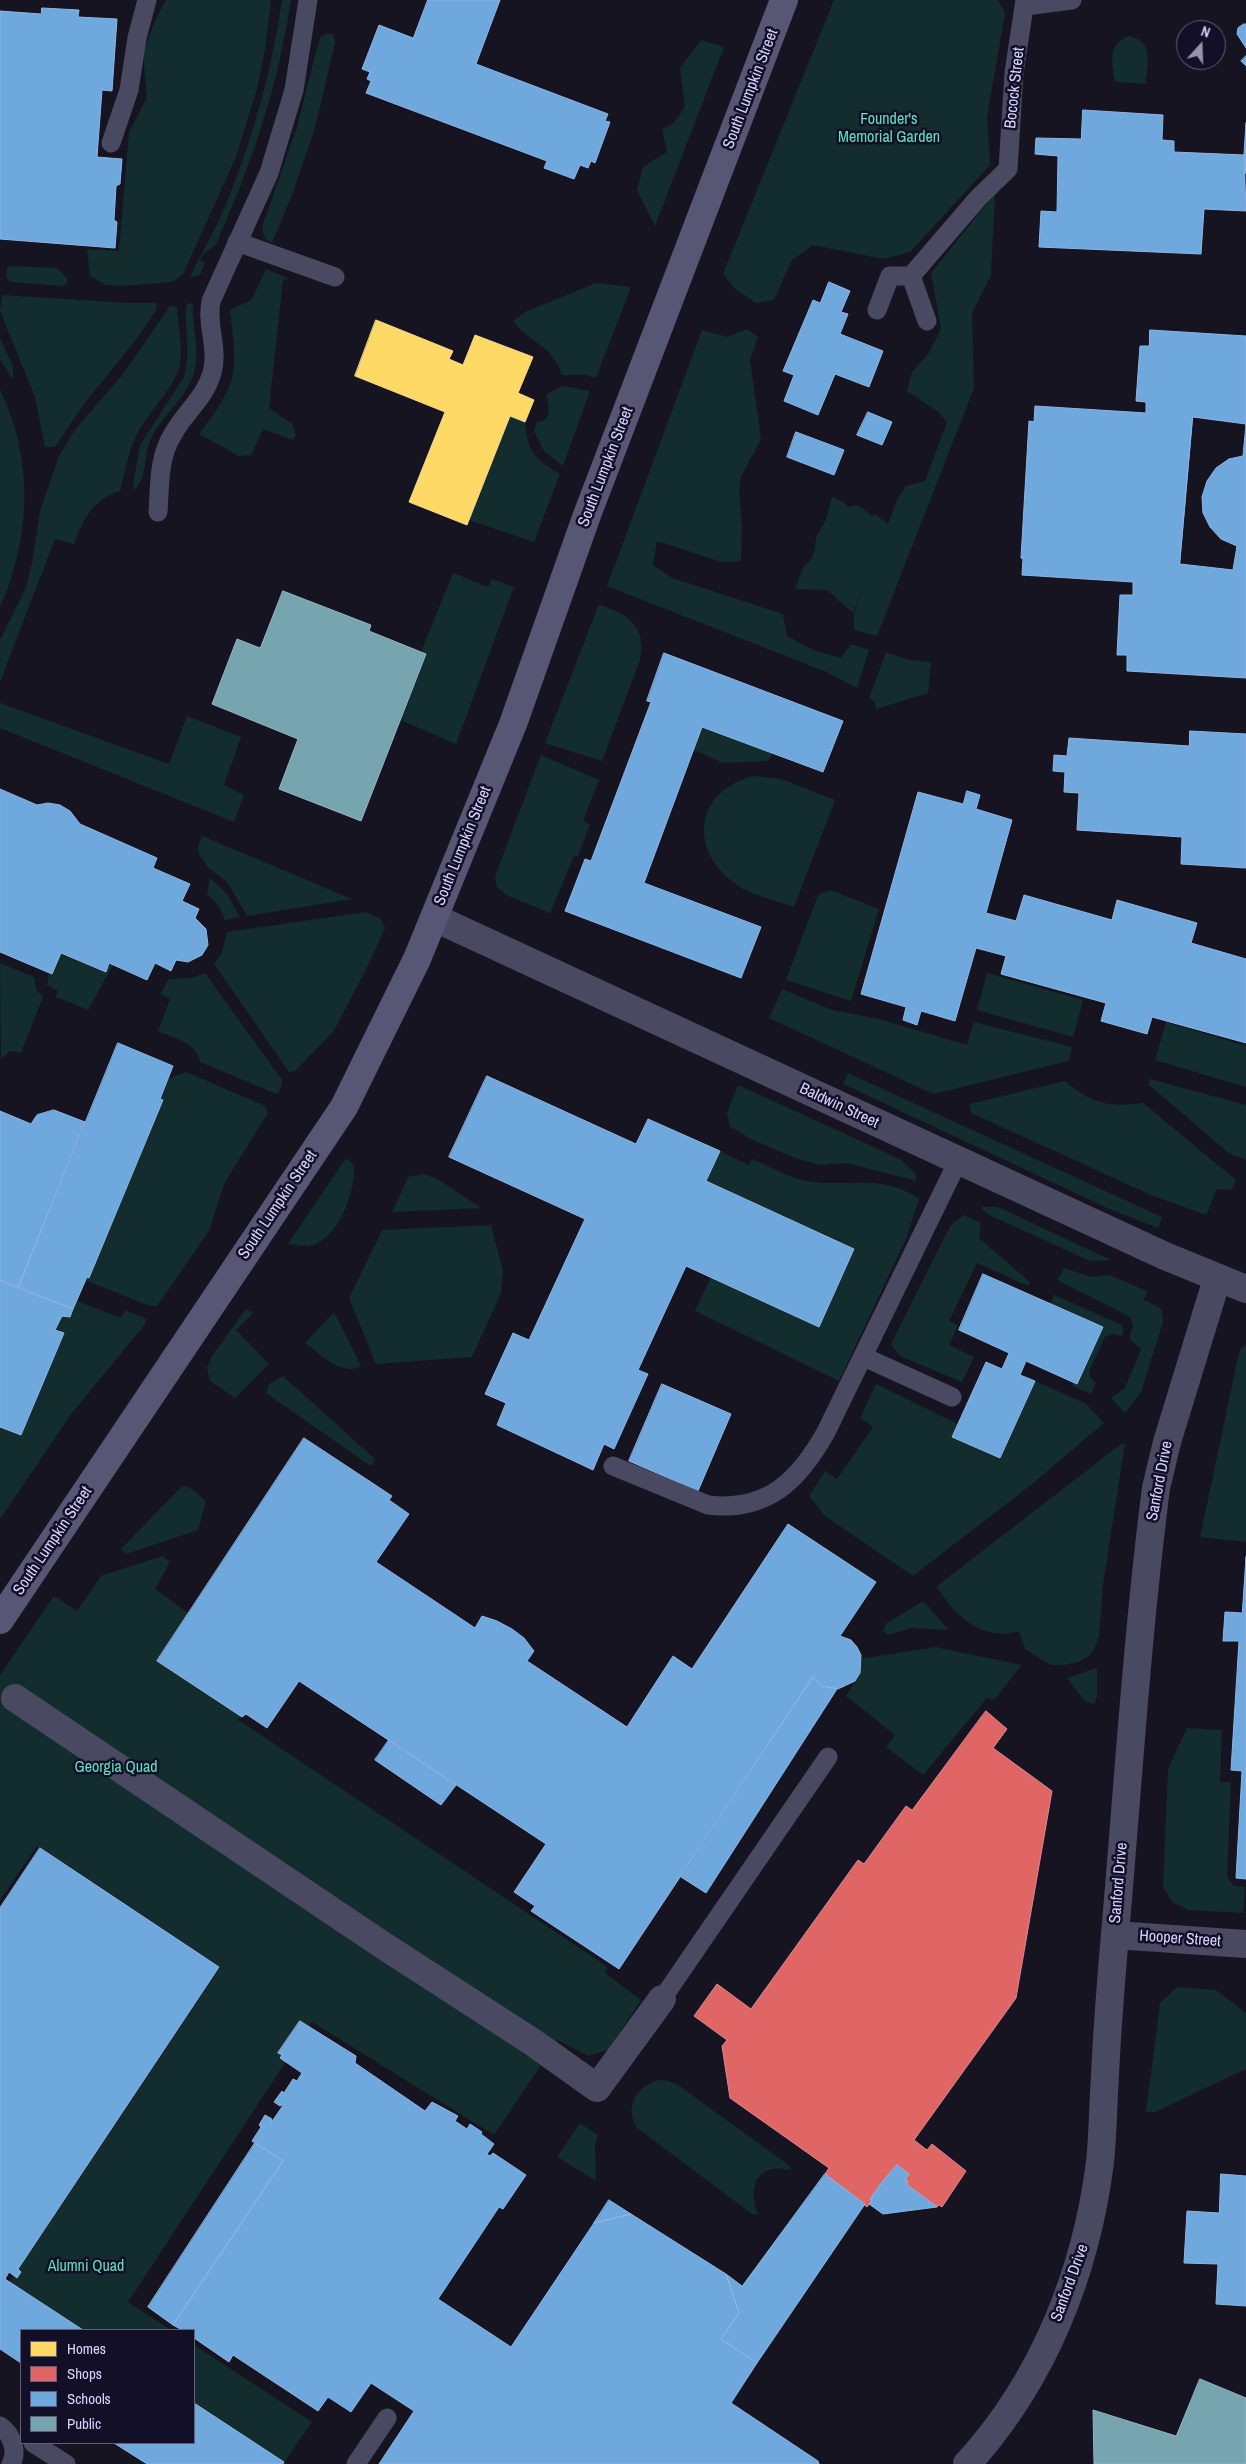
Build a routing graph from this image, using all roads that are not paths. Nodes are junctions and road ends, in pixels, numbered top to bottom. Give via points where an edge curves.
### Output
1 (147, 0) edge
2 (308, 0) edge
3 (784, 0) edge
4 (1072, 0) edge
5 (1025, 3) edge
6 (111, 143) dead end
7 (237, 242) junction
8 (911, 276) junction
9 (335, 277) dead end
10 (877, 310) dead end
11 (927, 320) dead end
12 (158, 512) dead end
13 (435, 918) junction
14 (958, 1161) junction
15 (1217, 1279) junction
16 (1246, 1289) edge
17 (864, 1357) junction
18 (952, 1397) dead end
19 (613, 1466) dead end
20 (0, 1620) edge
21 (15, 1698) dead end
22 (828, 1757) dead end
23 (1114, 1935) junction
24 (1246, 1944) edge
25 (662, 1999) joint
26 (387, 2418) dead end
27 (2, 2428) edge
28 (20, 2437) edge
29 (35, 2444) edge
30 (14, 2463) edge
31 (66, 2464) edge
32 (356, 2464) edge
33 (967, 2464) edge

1 - 6 lane via 129,90
2 - 7 lane via 294,90 269,173
3 - 13 main road, South Lumpkin Street via 587,515 513,724
4 - 5 lane, Bocock Street
5 - 8 lane, Bocock Street via 1014,73 1008,169 979,197
7 - 9 lane
7 - 12 lane via 211,301 209,319 215,351 212,372 206,390 167,445 161,468
8 - 10 lane via 890,276
8 - 11 lane
13 - 14 street, Baldwin Street
13 - 20 main road, South Lumpkin Street via 344,1107
14 - 15 street, Baldwin Street
14 - 17 lane
15 - 16 street, Baldwin Street
15 - 23 street, Sanford Drive via 1156,1488
17 - 18 lane
17 - 19 lane via 812,1457 797,1475 766,1498 737,1506 708,1505
21 - 25 street via 597,2088
22 - 25 lane
23 - 24 street, Hooper Street
23 - 33 street, Sanford Drive via 1100,2161 1088,2234 1069,2296 1049,2340 1015,2402 989,2440
26 - 32 lane
27 - 28 lane
27 - 30 lane via 14,2450
29 - 31 lane

